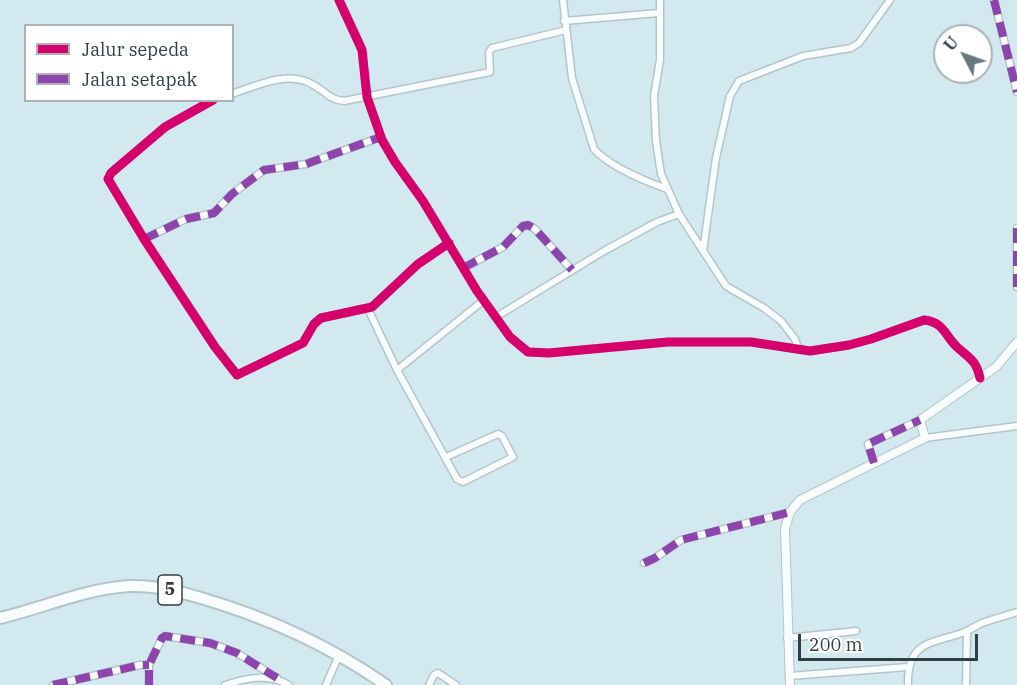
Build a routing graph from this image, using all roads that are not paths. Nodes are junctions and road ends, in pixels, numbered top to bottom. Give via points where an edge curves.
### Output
1 (339, 0) edge
2 (562, 0) edge
3 (660, 0) edge
4 (890, 0) edge
5 (994, 0) edge
6 (659, 13) junction
7 (564, 21) junction
8 (566, 30) junction
9 (1017, 92) edge
10 (234, 93) edge
11 (367, 97) junction
12 (209, 102) edge
13 (381, 137) junction
14 (668, 189) junction
15 (679, 214) junction
16 (1017, 228) edge
17 (144, 239) junction
18 (449, 243) junction
19 (703, 252) junction
20 (463, 268) junction
21 (572, 270) junction
22 (1017, 287) edge
23 (484, 300) junction
24 (368, 309) junction
25 (496, 317) junction
26 (1017, 342) edge
27 (799, 350) junction
28 (397, 370) junction
29 (980, 378) junction
30 (920, 420) junction
31 (1017, 426) edge
32 (925, 438) junction
33 (446, 457) junction
34 (874, 463) junction
35 (790, 512) junction
36 (644, 563) dead end
37 (1017, 612) edge
38 (0, 618) edge
39 (856, 631) dead end
40 (967, 631) junction
41 (788, 638) junction
42 (338, 654) junction
43 (149, 665) junction
44 (908, 667) junction
45 (789, 676) junction
46 (277, 678) junction
47 (52, 685) edge
48 (149, 685) edge
49 (225, 685) edge
50 (289, 685) edge
51 (326, 685) edge
52 (388, 685) edge
53 (429, 685) edge
54 (456, 685) edge
55 (790, 685) edge
56 (908, 685) edge
57 (966, 685) edge

1 - 11 street via 362,50
2 - 7 street
3 - 6 street
4 - 19 street via 859,43 851,48 803,56 739,81 730,96 718,149
5 - 9 street
6 - 7 street
6 - 14 street via 655,124 660,165
7 - 8 street
8 - 11 street via 492,48 488,73
8 - 14 street via 572,78 594,149 625,170
10 - 11 street via 267,82 296,79 316,86 335,100
11 - 13 street
12 - 17 street via 165,127 109,176
13 - 17 street via 306,164 264,170 231,194 214,213 186,219
13 - 18 street
14 - 15 street
15 - 19 street
15 - 21 street via 657,222
16 - 22 street
17 - 24 street via 237,375 303,343 321,318
18 - 20 street
18 - 24 street via 418,264
19 - 27 street via 726,286 781,321
20 - 21 street via 503,247 528,225
20 - 23 street
21 - 25 street
23 - 25 street
23 - 28 street
24 - 28 street
25 - 27 street via 514,342 531,352 591,351 680,342 751,342
26 - 29 street via 1000,363
27 - 29 street via 849,345 921,320 931,321 972,358
28 - 33 street
29 - 30 street
30 - 32 street
30 - 34 street via 867,444
31 - 32 street
32 - 34 street
33 - 33 street via 498,434 513,457 462,482
34 - 35 street via 800,500
35 - 36 street via 681,540
35 - 41 street via 785,529
37 - 40 street
38 - 42 highway, 5 via 92,591 150,586 232,607
39 - 41 street
40 - 44 street via 928,642
40 - 57 street
41 - 45 street
42 - 51 street
42 - 52 highway, 5
43 - 46 street via 165,636 228,649
43 - 47 street
43 - 48 street
44 - 45 street
44 - 56 street
45 - 55 street
46 - 49 street via 252,678
46 - 50 street
53 - 54 street via 438,673

